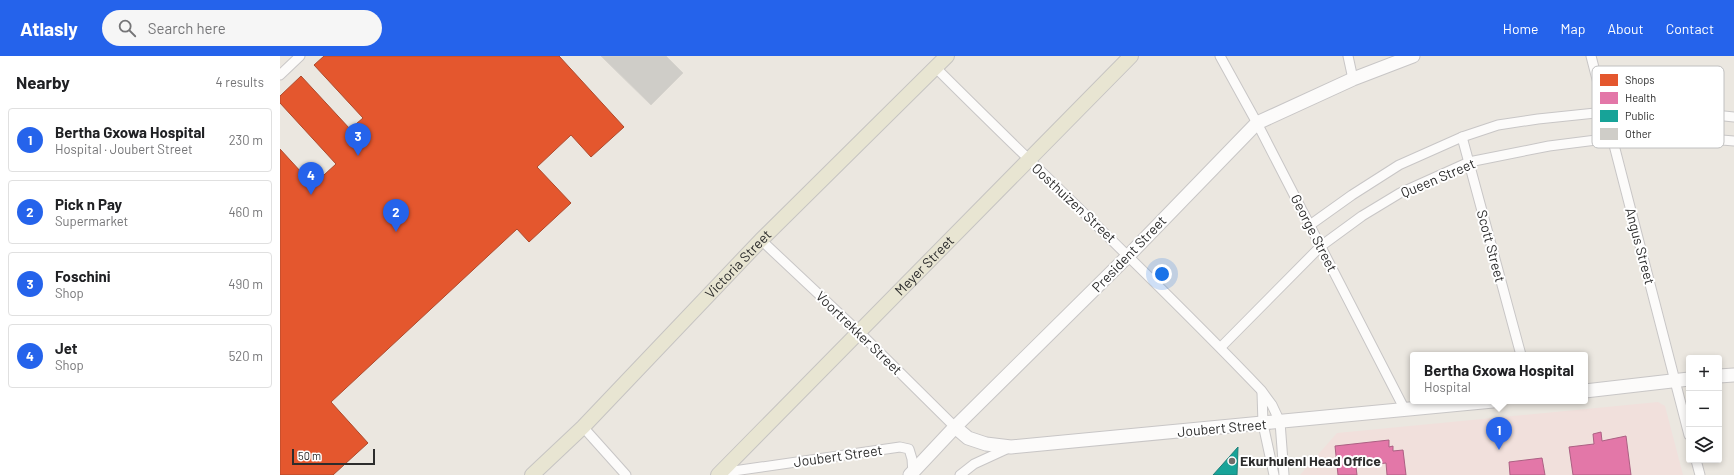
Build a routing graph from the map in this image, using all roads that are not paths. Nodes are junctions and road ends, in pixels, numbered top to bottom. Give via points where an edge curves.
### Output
1 (300, 56) edge
2 (947, 56) edge
3 (1131, 56) edge
4 (1220, 56) edge
5 (1348, 56) edge
6 (1413, 56) edge
7 (1591, 56) edge
8 (1594, 66) edge
9 (936, 68) junction
10 (280, 75) edge
11 (1353, 79) junction
12 (1592, 113) edge
13 (1724, 116) edge
14 (1734, 117) edge
15 (1258, 123) junction
16 (1462, 137) junction
17 (1592, 141) edge
18 (1724, 141) edge
19 (1734, 142) edge
20 (1615, 148) edge
21 (1029, 161) junction
22 (1469, 162) junction
23 (1310, 225) junction
24 (761, 240) junction
25 (1321, 246) junction
26 (1129, 255) junction
27 (860, 333) junction
28 (1221, 347) junction
29 (1520, 352) edge
30 (1734, 375) edge
31 (1722, 376) edge
32 (1686, 379) edge
33 (1675, 381) junction
34 (1262, 390) junction
35 (1588, 391) edge
36 (1464, 404) edge
37 (1405, 410) junction
38 (1280, 422) junction
39 (1263, 424) junction
40 (1687, 427) edge
41 (583, 428) junction
42 (955, 428) junction
43 (1011, 447) junction
44 (1697, 463) edge
45 (719, 474) edge
46 (912, 474) edge
47 (532, 475) edge
48 (626, 475) edge
49 (960, 475) edge
50 (1274, 475) edge
51 (1284, 475) edge
52 (1700, 475) edge

1 - 10 street
2 - 9 main road, Victoria Street
3 - 21 main road, Meyer Street
4 - 15 street, George Street
5 - 11 street
6 - 11 main road, President Street
7 - 8 street, Angus Street
9 - 21 street, Oosthuizen Street
9 - 24 main road, Victoria Street
11 - 15 main road, President Street
12 - 16 street, Queen Street via 1498,125
13 - 14 street, Queen Street
15 - 23 street, George Street
15 - 26 main road, President Street
16 - 22 street, Scott Street
16 - 23 street, Queen Street via 1399,165
17 - 22 street, Queen Street via 1549,146
18 - 19 street, Queen Street
20 - 33 street, Angus Street
21 - 26 street, Oosthuizen Street
21 - 27 main road, Meyer Street
22 - 25 street, Queen Street via 1400,193 1362,216
22 - 29 street, Scott Street
23 - 25 street, George Street
24 - 27 street, Voortrekker Street
24 - 41 main road, Victoria Street
25 - 28 street, Queen Street
25 - 37 street, George Street
26 - 28 street, Oosthuizen Street
26 - 42 main road, President Street
27 - 42 street, Voortrekker Street
27 - 45 main road, Meyer Street
28 - 34 street, Oosthuizen Street
30 - 31 main road
32 - 33 main road
33 - 35 main road
33 - 40 street, Angus Street
34 - 38 street, Oosthuizen Street
34 - 39 street
36 - 37 main road, Joubert Street
37 - 38 main road, Joubert Street
38 - 39 main road, Joubert Street
38 - 51 street
39 - 43 main road, Joubert Street
39 - 50 street
41 - 47 main road, Victoria Street
41 - 48 street
42 - 43 main road, Joubert Street via 968,438 986,444
42 - 46 main road, President Street
43 - 49 street via 974,464
44 - 52 street
45 - 46 street, Joubert Street via 900,447 909,449

